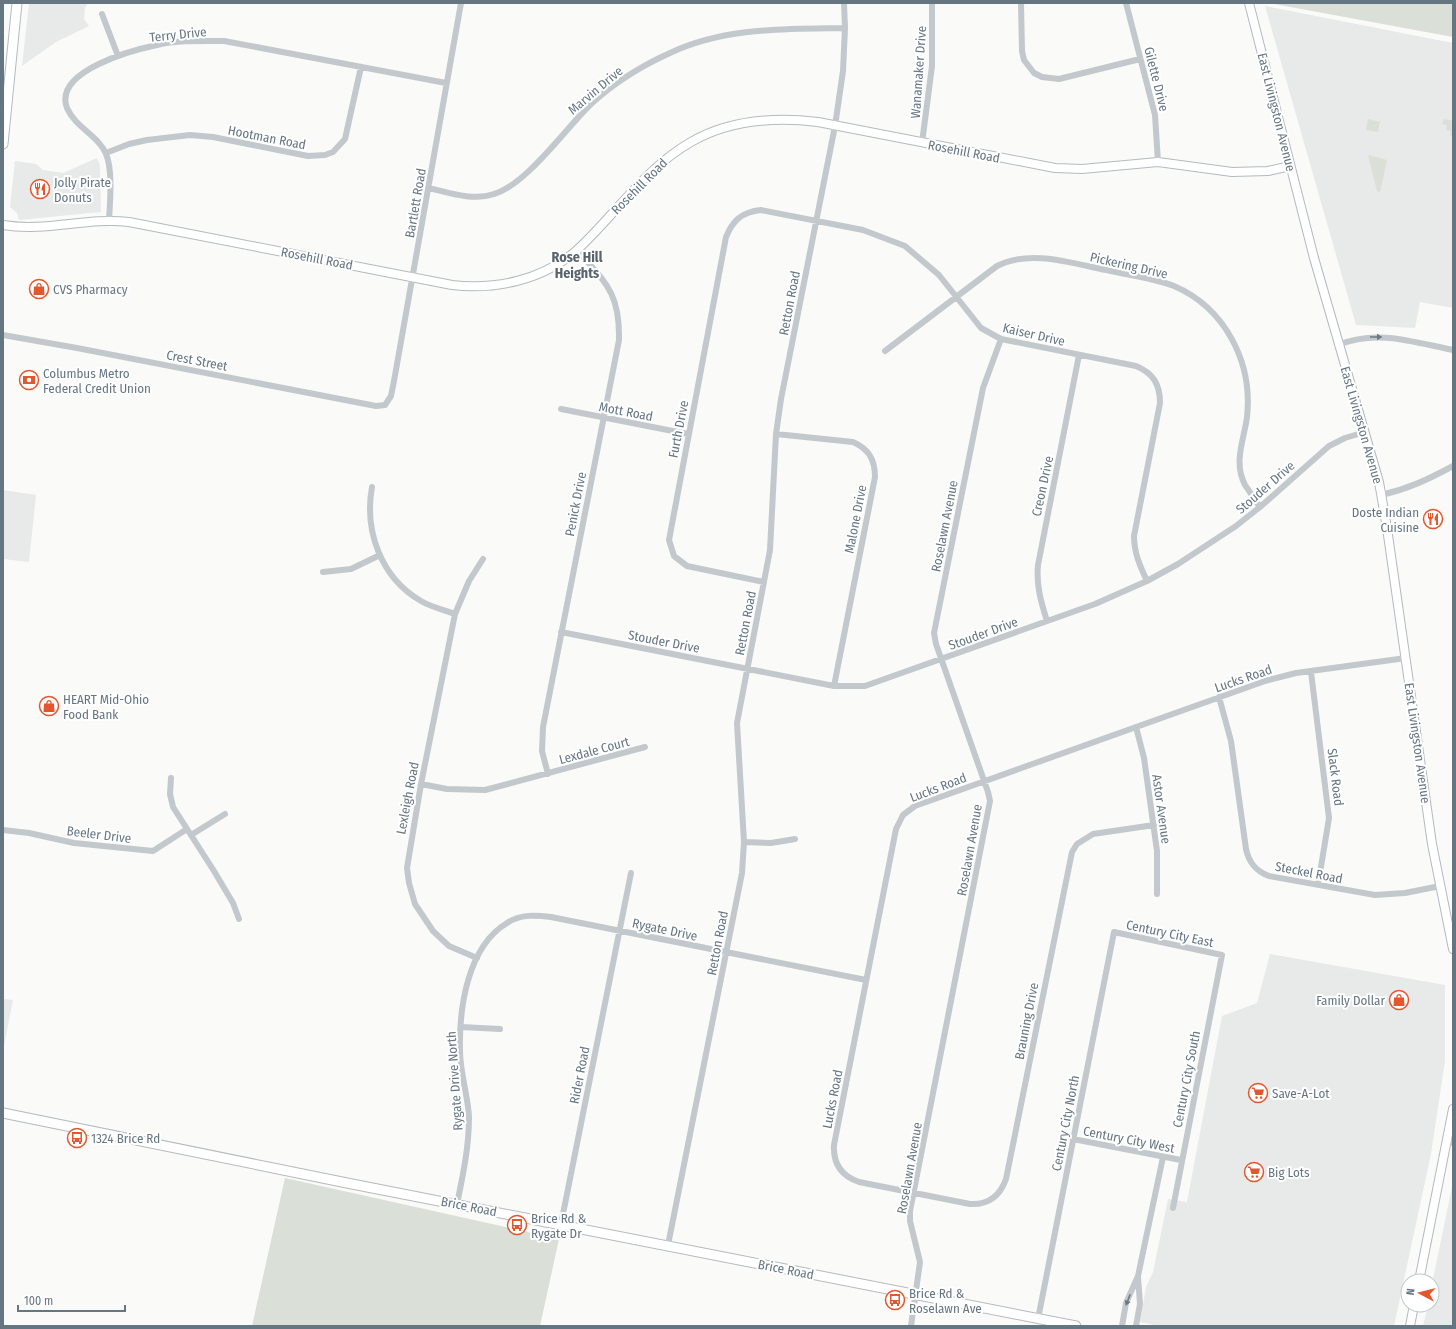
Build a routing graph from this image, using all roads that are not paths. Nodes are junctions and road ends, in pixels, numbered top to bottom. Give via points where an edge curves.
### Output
1 (17, 3) edge
2 (461, 3) edge
3 (844, 3) edge
4 (932, 3) edge
5 (1021, 3) edge
6 (1126, 3) edge
7 (1249, 3) edge
8 (102, 14) dead end
9 (845, 28) junction
10 (118, 56) junction
11 (1140, 59) junction
12 (361, 67) junction
13 (446, 83) junction
14 (835, 126) junction
15 (922, 143) junction
16 (3, 144) edge
17 (106, 153) junction
18 (1158, 162) junction
19 (1290, 166) junction
20 (429, 188) junction
21 (739, 217) joint
22 (109, 220) junction
23 (816, 221) junction
24 (3, 225) edge
25 (577, 250) junction
26 (413, 277) junction
27 (955, 297) junction
28 (3, 335) edge
29 (1001, 339) junction
30 (1338, 345) junction
31 (1453, 350) edge
32 (885, 351) dead end
33 (1079, 355) junction
34 (385, 404) joint
35 (561, 409) dead end
36 (604, 417) junction
37 (1365, 432) junction
38 (688, 434) junction
39 (776, 434) junction
40 (1453, 466) edge
41 (372, 487) dead end
42 (1381, 495) junction
43 (1260, 507) junction
44 (380, 555) junction
45 (483, 558) dead end
46 (323, 572) dead end
47 (1147, 581) junction
48 (764, 582) junction
49 (455, 614) junction
50 (1047, 621) junction
51 (561, 632) junction
52 (1406, 658) junction
53 (942, 660) junction
54 (747, 669) junction
55 (1311, 672) junction
56 (834, 686) junction
57 (1219, 697) junction
58 (1136, 727) junction
59 (645, 747) dead end
60 (548, 774) junction
61 (171, 778) dead end
62 (984, 781) junction
63 (421, 784) junction
64 (225, 814) dead end
65 (1154, 826) junction
66 (187, 829) junction
67 (3, 830) edge
68 (191, 835) junction
69 (795, 839) dead end
70 (744, 842) junction
71 (631, 873) dead end
72 (1318, 885) junction
73 (1440, 886) junction
74 (1157, 894) dead end
75 (239, 919) dead end
76 (508, 922) joint
77 (619, 931) junction
78 (1114, 932) joint
79 (1453, 949) edge
80 (726, 953) junction
81 (1222, 955) joint
82 (476, 958) junction
83 (866, 980) junction
84 (461, 1027) junction
85 (500, 1029) dead end
86 (1453, 1109) edge
87 (3, 1113) edge
88 (1073, 1139) junction
89 (1450, 1142) edge
90 (1162, 1157) junction
91 (1181, 1160) junction
92 (914, 1193) junction
93 (457, 1204) junction
94 (1173, 1208) dead end
95 (561, 1224) junction
96 (668, 1245) junction
97 (1421, 1273) edge
98 (1138, 1276) junction
99 (916, 1294) junction
100 (1412, 1313) edge
101 (1038, 1318) junction
102 (911, 1326) edge
103 (1075, 1326) edge
104 (1122, 1326) edge
105 (1136, 1326) edge
106 (1410, 1326) edge

1 - 16 main road
2 - 13 street, Bartlett Road
3 - 9 street, Retton Road
4 - 15 street, Wanamaker Drive via 930,95
5 - 11 street via 1024,60 1034,73 1042,77 1059,79
6 - 11 street, Gilette Drive
7 - 19 street, East Livingston Avenue
8 - 10 street
9 - 14 street, Retton Road via 843,71
9 - 20 street, Marvin Drive via 769,30 712,38 688,45 636,71 606,91 579,116 525,175 504,191 476,197
10 - 12 street, Terry Drive via 158,45 200,40 224,41
10 - 17 street, Terry Drive via 82,72 69,87 66,96 67,107 72,116
11 - 18 street, Gilette Drive via 1155,115
12 - 13 street, Terry Drive
12 - 17 street, Hootman Road via 345,139 336,149 325,155 308,156 213,137 190,135 147,140
13 - 20 street, Bartlett Road
14 - 15 street, Rosehill Road
14 - 23 street, Retton Road
14 - 25 street, Rosehill Road via 801,120 764,121 731,127 692,141 647,175
15 - 18 street, Rosehill Road via 1055,168 1082,169
17 - 22 street via 109,172
18 - 19 street, Rosehill Road via 1232,172
19 - 30 street, East Livingston Avenue
20 - 26 street, Bartlett Road
21 - 23 street, Kaiser Drive via 750,211 762,210
21 - 38 street, Furth Drive via 730,226 726,238
22 - 24 street, Rosehill Road via 36,228
22 - 26 street, Rosehill Road
23 - 27 street, Kaiser Drive via 863,230 905,246 938,275
23 - 39 street, Retton Road
25 - 26 street, Rosehill Road via 541,272 501,285 464,286
25 - 36 street, Penick Drive via 605,282 618,310 619,340
26 - 34 street, Bartlett Road via 393,386 389,401
27 - 29 street, Kaiser Drive via 981,328
27 - 32 street, Pickering Drive
27 - 43 street, Pickering Drive via 1006,261 1028,257 1153,280 1173,286 1192,296 1223,324 1243,361 1247,417 1239,458 1240,470 1245,484
28 - 34 street, Crest Street via 376,406
29 - 33 street, Kaiser Drive
29 - 53 street, Roselawn Avenue via 983,388 935,625 935,639
30 -> 31 street via 1354,339 1384,337
30 - 37 street, East Livingston Avenue
33 - 47 street, Kaiser Drive via 1143,369 1155,380 1158,387 1160,403 1134,536 1137,560
33 - 50 street, Creon Drive via 1036,580
35 - 36 street, Mott Road
36 - 38 street, Mott Road
36 - 51 street, Penick Drive
37 - 42 street, East Livingston Avenue
37 - 43 street, Stouder Drive via 1336,442 1321,452
38 - 48 street, Furth Drive via 669,532 674,556 687,566
39 - 48 street, Retton Road via 772,530
39 - 56 street, Malone Drive via 853,442 862,446 873,460 875,477
40 - 42 street via 1404,490
41 - 44 street via 370,522
42 - 52 street, East Livingston Avenue
43 - 47 street, Stouder Drive via 1208,545
44 - 46 street via 350,568
44 - 49 street via 393,576 411,594 427,604
45 - 49 street, Lexleigh Road
47 - 50 street, Stouder Drive via 1095,604
48 - 54 street, Retton Road
49 - 63 street, Lexleigh Road
50 - 53 street, Stouder Drive
51 - 54 street, Stouder Drive
51 - 60 street, Penick Drive via 543,727 542,751
52 - 55 street, Lucks Road
52 - 73 street, East Livingston Avenue
53 - 56 street, Stouder Drive via 865,686
53 - 62 street, Roselawn Avenue
54 - 56 street, Stouder Drive
54 - 70 street, Retton Road via 736,728
55 - 57 street, Lucks Road via 1270,679
55 - 72 street, Slack Road via 1330,818
57 - 58 street, Lucks Road
57 - 72 street, Steckel Road via 1231,742 1246,849 1250,861 1258,870 1269,876
58 - 62 street, Lucks Road
58 - 65 street, Astor Avenue via 1144,758
59 - 60 street, Lexdale Court
60 - 63 street, Lexdale Court via 484,790 447,789
61 - 66 street via 170,800
62 - 83 street, Lucks Road via 915,806 901,818 896,829
62 - 92 street, Roselawn Avenue via 990,809
63 - 82 street, Lexleigh Road via 407,868 412,894 420,914 433,931 449,946
64 - 68 street
65 - 74 street, Astor Avenue via 1158,867
65 - 92 street, Brauning Drive via 1093,834 1077,844 1072,852 1006,1179 999,1194 978,1205
66 - 67 street, Beeler Drive via 153,851 74,843
66 - 68 street
68 - 75 street via 233,903
69 - 70 street via 772,843
70 - 80 street, Retton Road via 742,873
71 - 77 street, Rider Road
72 - 73 street, Steckel Road via 1375,895 1405,893
73 - 79 street, East Livingston Avenue
76 - 77 street, Rygate Drive via 539,916
76 - 82 street, Rygate Drive North via 489,938
77 - 80 street, Rygate Drive
77 - 95 street, Rider Road
78 - 81 street, Century City East
78 - 88 street, Century City North
80 - 83 street, Rygate Drive
80 - 96 street, Retton Road
81 - 91 street, Century City South
82 - 84 street, Rygate Drive North via 466,988
83 - 92 street, Lucks Road via 834,1145 835,1161 841,1172 854,1180
84 - 85 street
84 - 93 street, Rygate Drive North via 460,1052 469,1116 465,1162
86 - 89 street
87 - 93 main road, Brice Road
88 - 90 street, Century City West
88 - 101 street, Century City North
89 - 97 street
90 - 91 street, Century City West
90 - 98 street
91 - 94 street, Century City South
92 - 99 street, Roselawn Avenue via 910,1221 920,1262
93 - 95 main road, Brice Road
95 - 96 main road, Brice Road
96 - 99 main road, Brice Road
98 -> 104 street via 1126,1303
98 - 105 street via 1140,1304
99 - 101 main road, Brice Road
99 - 102 street, Roselawn Avenue
100 - 106 street
101 - 103 main road, Brice Road

